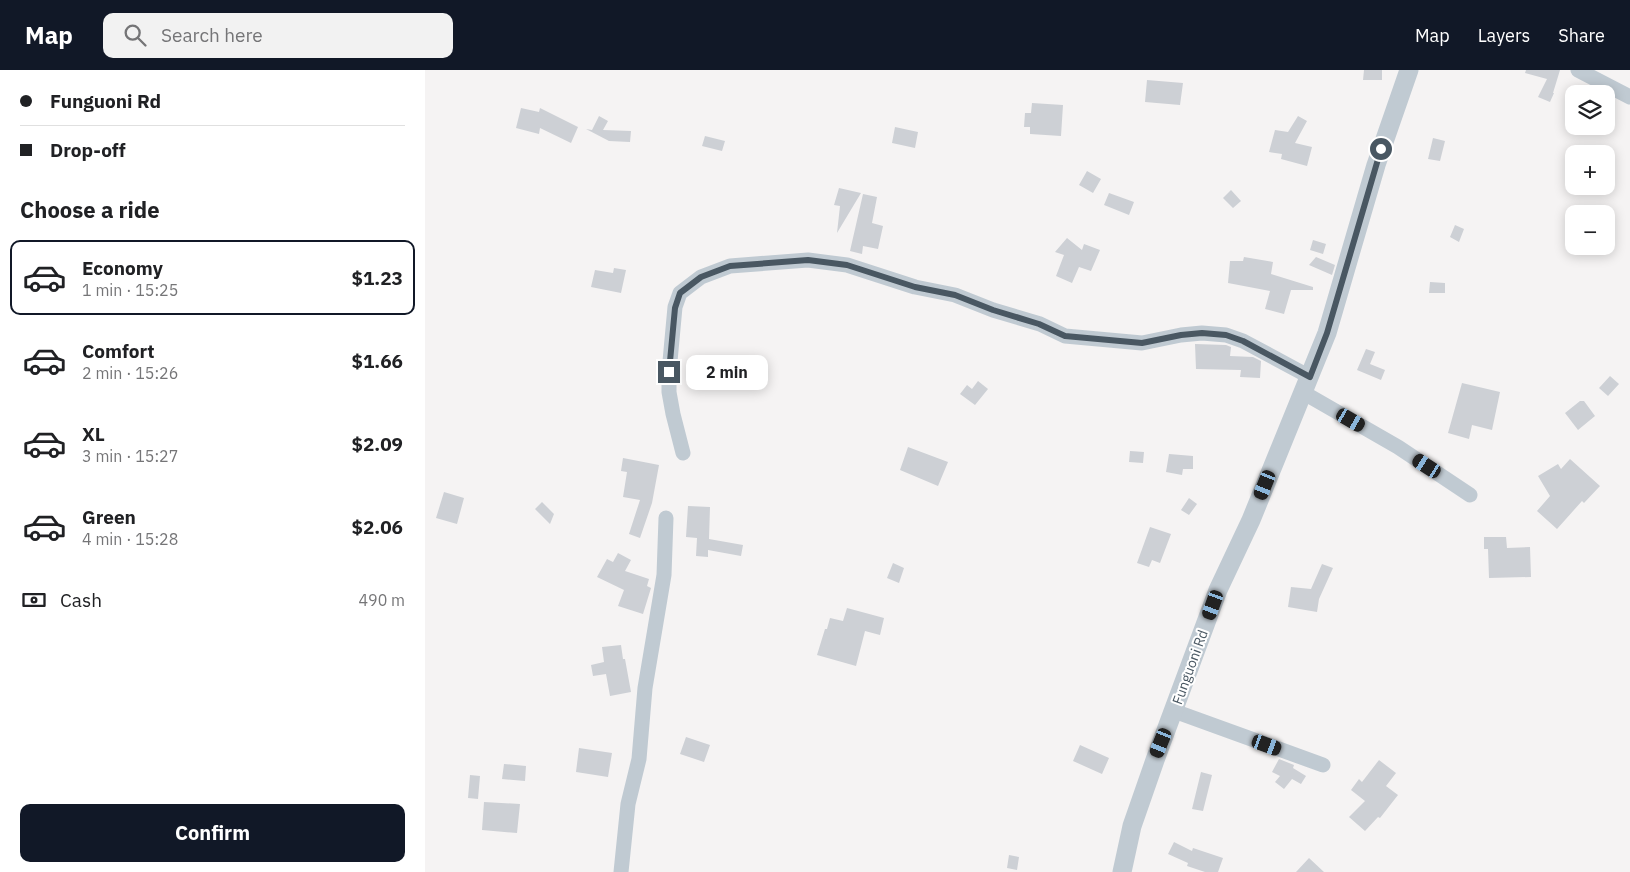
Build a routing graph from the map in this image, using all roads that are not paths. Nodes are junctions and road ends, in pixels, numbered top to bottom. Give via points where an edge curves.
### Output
1 (1409, 70) edge
2 (1578, 70) edge
3 (1630, 97) edge
4 (1307, 385) junction
5 (683, 453) dead end
6 (1470, 495) dead end
7 (666, 518) dead end
8 (1174, 711) junction
9 (1323, 765) dead end
10 (621, 872) edge
11 (1122, 872) edge

1 - 4 street, Funguoni Rd via 1376,164 1327,333
2 - 3 street
4 - 5 street via 1243,341 1226,335 1181,335 1142,343 1065,336 955,295 915,287 847,265 808,260 730,266 701,277 680,293 675,308 669,392
4 - 6 street
4 - 8 street, Funguoni Rd via 1218,590
7 - 10 street via 664,575 645,688 639,759 628,804
8 - 9 street
8 - 11 street, Funguoni Rd via 1133,826

